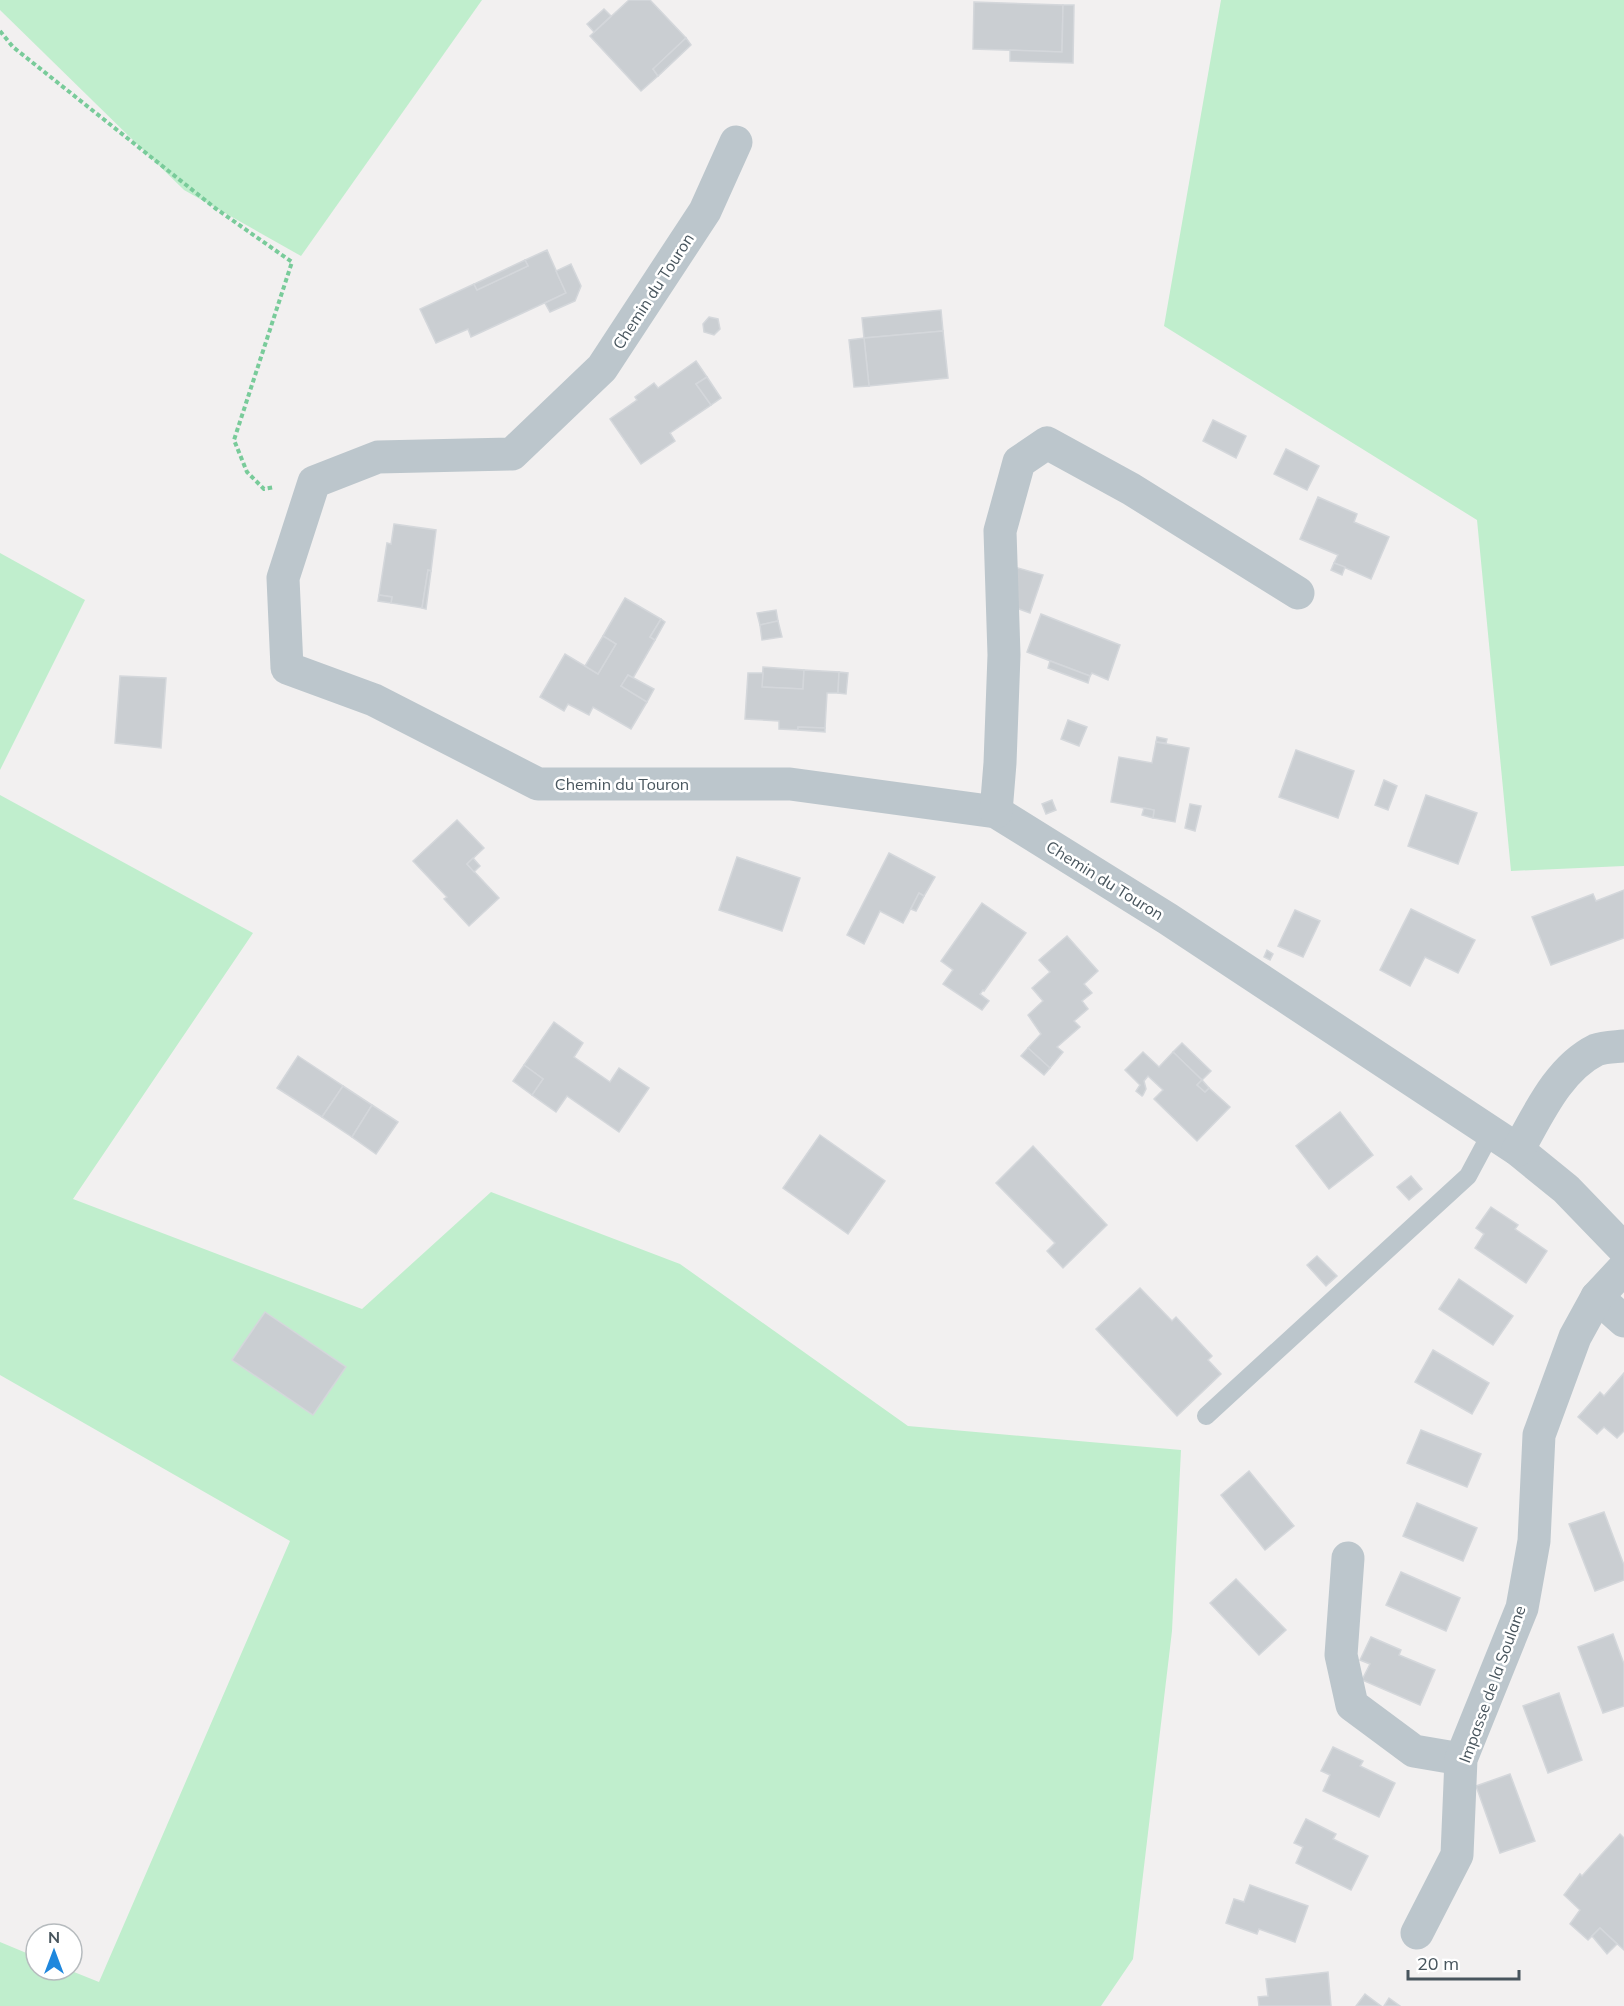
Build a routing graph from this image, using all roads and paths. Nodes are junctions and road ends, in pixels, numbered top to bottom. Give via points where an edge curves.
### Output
1 (0, 32) edge
2 (736, 142) dead end
3 (314, 482) junction
4 (1298, 593) dead end
5 (996, 812) junction
6 (1624, 1046) edge
7 (1504, 1141) junction
8 (1624, 1249) edge
9 (1624, 1268) edge
10 (1597, 1297) junction
11 (1624, 1321) edge
12 (1206, 1416) dead end
13 (1348, 1558) dead end
14 (1461, 1759) junction
15 (1417, 1933) dead end

1 - 3 path via 13,47 215,208 292,262 234,440 247,472 264,489
2 - 3 street, Chemin du Touron via 705,211 602,368 512,454 378,457
3 - 5 street, Chemin du Touron via 284,578 287,668 374,700 538,784 790,784
4 - 5 street via 1131,489 1047,443 1019,462 1000,531 1004,655
5 - 7 street, Chemin du Touron
6 - 7 street via 1598,1049 1578,1061
7 - 8 street, Chemin du Touron via 1566,1189
7 - 12 lane
9 - 10 street, Impasse de la Soulane
10 - 11 street
10 - 14 street, Impasse de la Soulane via 1575,1337 1539,1435 1534,1541 1522,1608
13 - 14 street via 1341,1655 1352,1705 1414,1751
14 - 15 street, Impasse de la Soulane via 1457,1855

